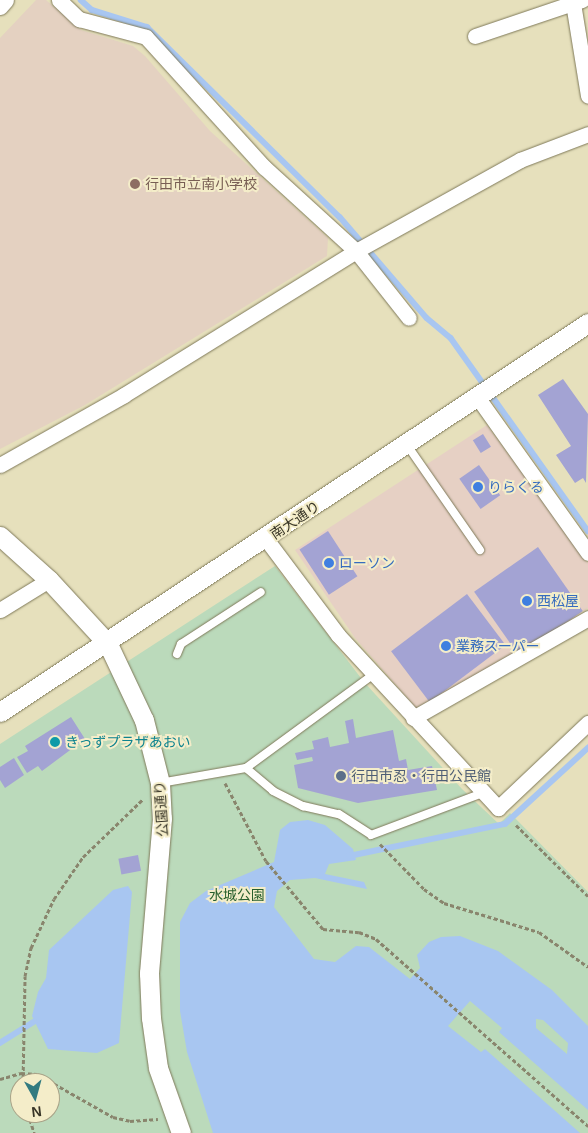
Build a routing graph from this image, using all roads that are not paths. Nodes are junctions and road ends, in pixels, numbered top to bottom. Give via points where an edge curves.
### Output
1 (6, 0) edge
2 (59, 0) edge
3 (578, 2) edge
4 (552, 6) edge
5 (0, 7) edge
6 (475, 36) dead end
7 (588, 96) edge
8 (588, 134) edge
9 (356, 251) junction
10 (409, 318) dead end
11 (586, 328) edge
12 (478, 398) junction
13 (407, 445) junction
14 (0, 465) edge
15 (0, 536) edge
16 (266, 539) junction
17 (480, 550) dead end
18 (588, 553) edge
19 (49, 580) junction
20 (261, 592) dead end
21 (0, 610) edge
22 (588, 618) edge
23 (108, 644) junction
24 (177, 654) dead end
25 (374, 674) junction
26 (0, 712) edge
27 (413, 718) junction
28 (588, 722) edge
29 (246, 768) junction
30 (160, 783) junction
31 (484, 793) junction
32 (180, 1133) edge

1 - 5 street
2 - 9 street via 79,19 146,38 264,167
3 - 4 street
3 - 7 street
4 - 6 street
8 - 9 street via 520,160
9 - 10 street
9 - 14 street via 124,396
11 - 12 street, 南大通り
12 - 13 street, 南大通り
12 - 18 street
13 - 16 street, 南大通り
13 - 17 lane
15 - 19 street, 公園通り
16 - 23 street, 南大通り
16 - 25 street via 338,635
19 - 21 street
19 - 23 street, 公園通り
20 - 24 lane via 181,644
22 - 27 street
23 - 26 street, 南大通り
23 - 30 street, 公園通り via 144,720
25 - 27 street
25 - 29 lane
27 - 31 street
28 - 31 street via 498,808
29 - 30 lane
29 - 31 lane via 273,791 303,806 339,814 371,835
30 - 32 street, 公園通り via 163,846 149,973 151,1018 158,1068

